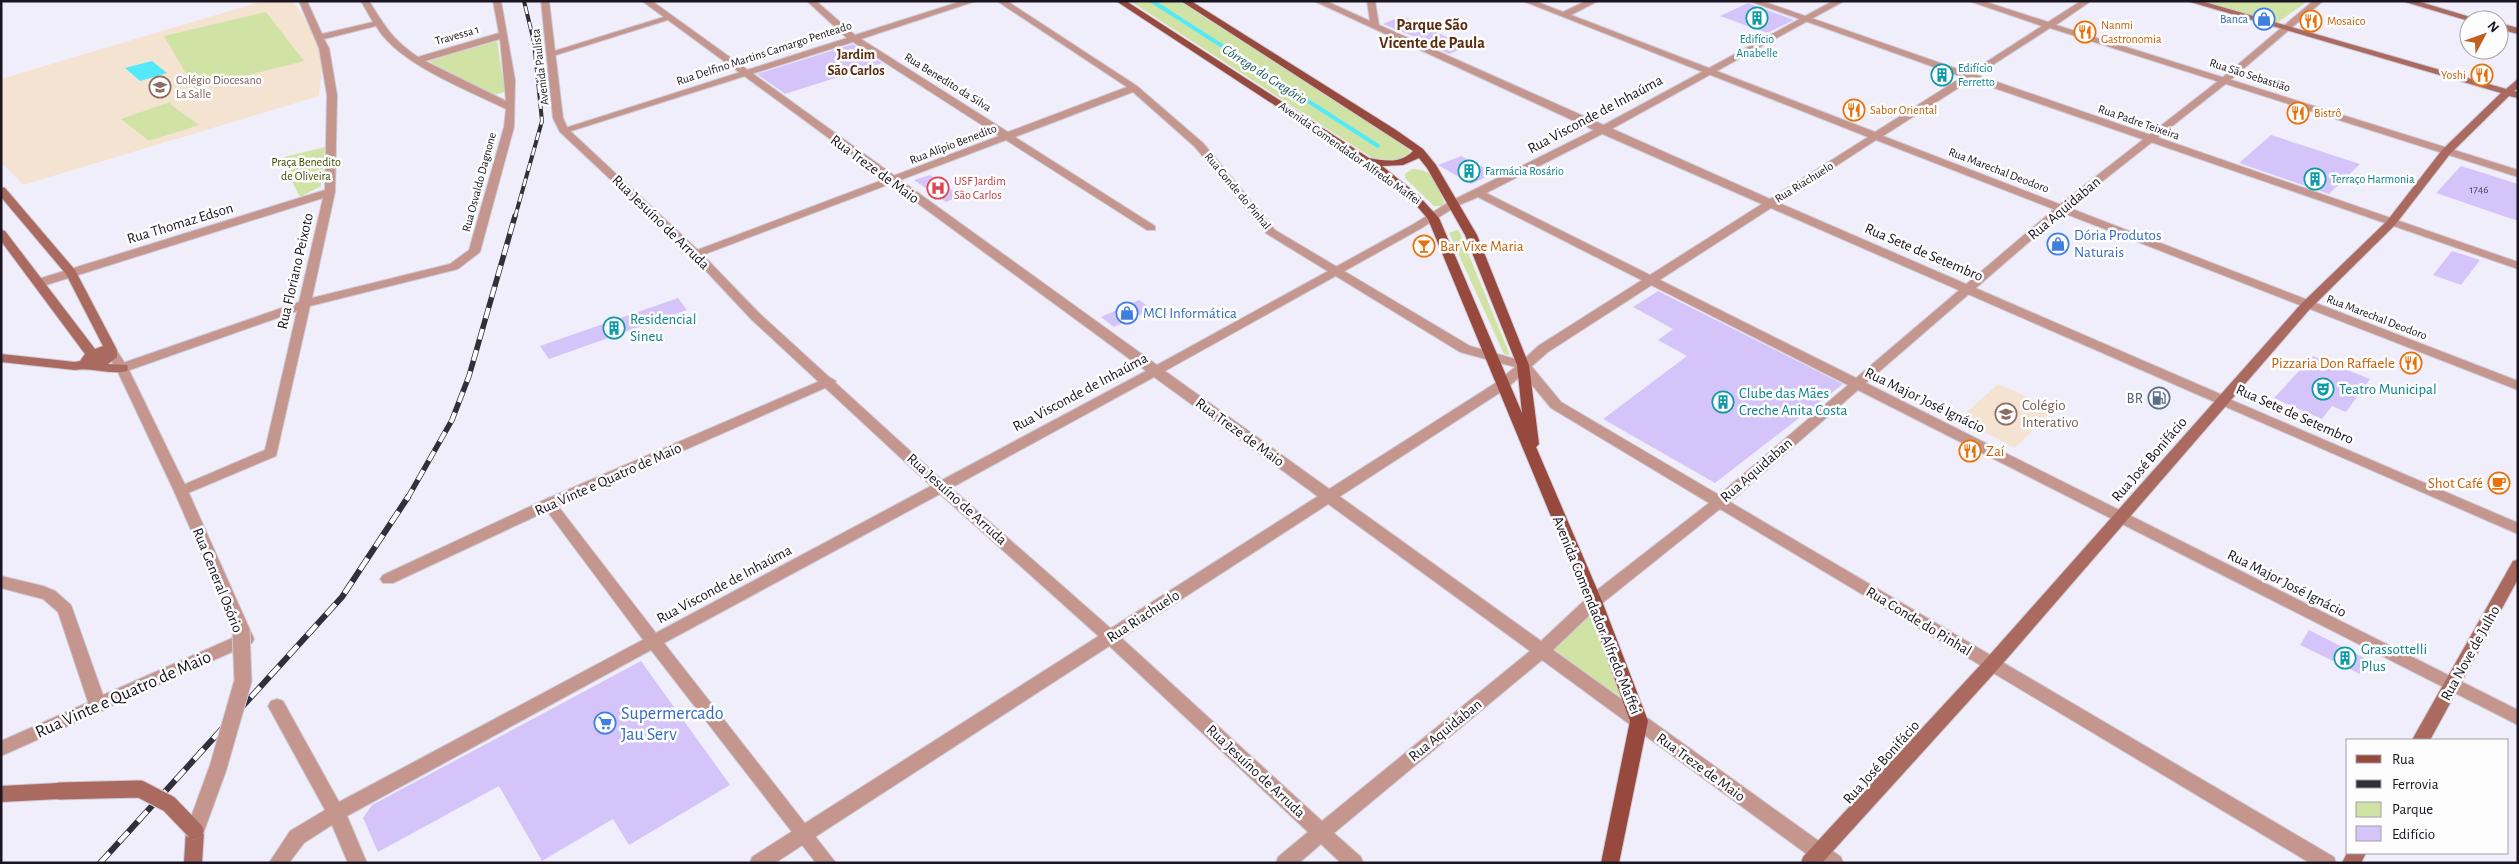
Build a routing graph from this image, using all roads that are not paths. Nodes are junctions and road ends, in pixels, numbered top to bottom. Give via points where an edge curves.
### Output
1 (303, 1) edge
2 (365, 1) edge
3 (497, 1) edge
4 (545, 1) edge
5 (646, 1) edge
6 (811, 1) edge
7 (972, 1) edge
8 (1001, 1) edge
9 (1120, 1) edge
10 (1185, 1) edge
11 (1318, 1) edge
12 (1371, 1) edge
13 (1526, 1) edge
14 (1594, 1) edge
15 (1753, 1) edge
16 (1840, 1) edge
17 (1973, 1) edge
18 (2086, 1) edge
19 (2191, 1) edge
20 (2319, 1) edge
21 (2406, 1) edge
22 (1563, 15) junction
23 (2459, 15) edge
24 (670, 18) junction
25 (1805, 20) junction
26 (378, 23) junction
27 (2050, 26) junction
28 (1375, 28) junction
29 (2284, 29) junction
30 (503, 35) junction
31 (320, 37) junction
32 (854, 38) junction
33 (553, 53) junction
34 (417, 60) junction
35 (1708, 72) junction
36 (745, 73) junction
37 (1967, 76) junction
38 (2225, 80) junction
39 (1134, 88) junction
40 (2515, 90) edge
41 (512, 108) junction
42 (564, 130) junction
43 (1602, 130) junction
44 (1009, 136) junction
45 (1875, 137) junction
46 (2149, 139) junction
47 (1419, 151) junction
48 (2446, 152) junction
49 (1364, 160) junction
50 (1432, 167) junction
51 (2518, 174) edge
52 (891, 180) junction
53 (1392, 180) junction
54 (1, 190) edge
55 (330, 192) junction
56 (1478, 193) junction
57 (1771, 203) junction
58 (1453, 204) junction
59 (2062, 208) junction
60 (1433, 218) junction
61 (2391, 222) junction
62 (1151, 228) dead end
63 (1, 233) edge
64 (696, 254) junction
65 (467, 260) joint
66 (2518, 266) edge
67 (1335, 271) junction
68 (71, 273) junction
69 (1650, 280) junction
70 (39, 282) junction
71 (1969, 289) junction
72 (304, 304) junction
73 (2307, 305) junction
74 (112, 352) junction
75 (1491, 357) junction
76 (1, 358) edge
77 (91, 358) junction
78 (47, 364) junction
79 (1523, 365) junction
80 (75, 366) junction
81 (122, 368) junction
82 (1156, 371) junction
83 (829, 381) junction
84 (1856, 383) junction
85 (1502, 386) junction
86 (2518, 386) edge
87 (2222, 400) junction
88 (1534, 458) junction
89 (940, 486) junction
90 (181, 491) junction
91 (1328, 496) junction
92 (1720, 502) junction
93 (549, 504) junction
94 (2121, 517) junction
95 (2518, 529) edge
96 (2518, 565) edge
97 (388, 579) dead end
98 (1, 582) edge
99 (1594, 601) junction
100 (243, 633) junction
101 (1110, 636) junction
102 (653, 641) junction
103 (1540, 652) junction
104 (1992, 664) junction
105 (2452, 685) junction
106 (98, 705) junction
107 (278, 706) dead end
108 (2518, 718) edge
109 (1639, 721) junction
110 (2422, 739) edge
111 (1, 749) edge
112 (1, 794) edge
113 (336, 813) junction
114 (195, 831) junction
115 (1322, 832) junction
116 (804, 834) junction
117 (1821, 859) edge
118 (194, 863) edge
119 (278, 863) edge
120 (358, 863) edge
121 (759, 863) edge
122 (827, 863) edge
123 (1285, 863) edge
124 (1354, 863) edge
125 (1610, 863) edge
126 (2327, 863) edge

1 - 31 street, Rua Floriano Peixoto
2 - 26 street
3 - 30 street
4 - 33 street, Avenida Paulista
5 - 24 street, Rua Treze de Maio
6 - 32 street, Rua Benedito da Silva
7 - 32 street, Rua Delfino Martins Camargo Penteado
8 - 39 street, Rua Conde do Pinhal
9 - 49 main road, Avenida Comendador Alfredo Maffei via 1200,50
10 - 47 main road, Avenida Comendador Alfredo Maffei
11 - 28 street, Rua Sete de Setembro
12 - 28 street
13 - 22 street, Rua Marechal Deodoro
14 - 22 street
15 - 25 street, Rua Padre Teixeira
16 - 25 street, Rua Visconde de Inhaúma
17 - 27 street, Rua São Sebastião
18 - 27 street, Rua Riachuelo
19 - 29 main road
20 - 29 street, Rua Aquidaban
21 - 23 main road
22 - 35 street, Rua Marechal Deodoro
24 - 33 street
24 - 36 street, Rua Treze de Maio
25 - 35 street, Rua Visconde de Inhaúma
25 - 37 street, Rua Padre Teixeira
26 - 31 street
26 - 34 street via 395,45
27 - 37 street, Rua Riachuelo
27 - 38 street, Rua São Sebastião
28 - 43 street, Rua Sete de Setembro
29 - 38 street, Rua Aquidaban
29 - 40 main road
30 - 34 street, Travessa 1
30 - 41 street
31 - 55 street, Rua Floriano Peixoto via 332,95
32 - 36 street, Rua Delfino Martins Camargo Penteado
32 - 44 street, Rua Benedito da Silva
33 - 42 street, Avenida Paulista via 558,118
34 - 41 street
35 - 43 street, Rua Visconde de Inhaúma
35 - 45 street, Rua Marechal Deodoro
36 - 42 street, Rua Delfino Martins Camargo Penteado
36 - 52 street, Rua Treze de Maio
37 - 45 street, Rua Riachuelo
37 - 46 street, Rua Padre Teixeira
38 - 46 street, Rua Aquidaban
38 - 48 street, Rua São Sebastião
39 - 44 street, Rua Alípio Benedito
39 - 67 street, Rua Conde do Pinhal via 1199,145 1271,232
40 - 48 main road, Rua José Bonifácio
41 - 65 street, Rua Osvaldo Dagnone via 474,252
42 - 64 street, Rua Jesuíno de Arruda
43 - 56 street, Rua Visconde de Inhaúma
43 - 57 street, Rua Sete de Setembro
44 - 52 street, Rua Alípio Benedito
44 - 62 street, Rua Benedito da Silva
45 - 57 street, Rua Riachuelo
45 - 59 street, Rua Marechal Deodoro
46 - 59 street, Rua Aquidaban
46 - 61 street, Rua Padre Teixeira
47 - 49 main road via 1405,162 1395,164
47 - 50 main road, Avenida Comendador Alfredo Maffei
48 - 51 street, Rua São Sebastião
48 - 61 main road, Rua José Bonifácio
49 - 53 main road, Avenida Comendador Alfredo Maffei
50 - 53 main road via 1408,167
50 - 58 main road, Avenida Comendador Alfredo Maffei
52 - 64 street, Rua Alípio Benedito
52 - 82 street, Rua Treze de Maio
53 - 60 main road, Avenida Comendador Alfredo Maffei via 1419,201
54 - 68 main road
55 - 68 street, Rua Thomaz Edson
55 - 72 street, Rua Floriano Peixoto
56 - 58 street, Rua Visconde de Inhaúma
56 - 69 street, Rua Major José Ignácio
57 - 69 street, Rua Riachuelo
57 - 71 street, Rua Sete de Setembro
58 - 60 street, Rua Visconde de Inhaúma
58 - 79 main road, Avenida Comendador Alfredo Maffei via 1471,235
59 - 71 street, Rua Aquidaban
59 - 73 street, Rua Marechal Deodoro
60 - 67 street, Rua Visconde de Inhaúma
60 - 75 main road, Avenida Comendador Alfredo Maffei
61 - 66 street, Rua Padre Teixeira
61 - 73 main road, Rua José Bonifácio
63 - 70 main road
64 - 83 street, Rua Jesuíno de Arruda via 755,316
65 - 72 street via 454,267
67 - 75 street, Rua Conde do Pinhal via 1465,349
67 - 82 street, Rua Visconde de Inhaúma
68 - 70 street, Rua Thomaz Edson
68 - 74 main road
69 - 79 street, Rua Riachuelo
69 - 84 street, Rua Major José Ignácio
70 - 77 main road
71 - 84 street, Rua Aquidaban
71 - 87 street, Rua Sete de Setembro
72 - 81 street
72 - 90 street, Rua Floriano Peixoto via 271,453
73 - 86 street, Rua Marechal Deodoro
73 - 87 main road, Rua José Bonifácio
74 - 77 main road
74 - 81 street, Rua General Osório
75 - 79 street
75 - 85 main road, Avenida Comendador Alfredo Maffei
76 - 78 main road
77 - 78 main road
77 - 80 main road
78 - 80 main road
79 - 85 street, Rua Riachuelo
79 - 88 main road, Avenida Comendador Alfredo Maffei
79 - 92 street, Rua Conde do Pinhal via 1556,405
80 - 81 main road
81 - 90 street, Rua General Osório
82 - 89 street, Rua Visconde de Inhaúma
82 - 91 street, Rua Treze de Maio
83 - 89 street, Rua Jesuíno de Arruda
83 - 93 street, Rua Vinte e Quatro de Maio
84 - 92 street, Rua Aquidaban
84 - 94 street, Rua Major José Ignácio
85 - 88 main road, Avenida Comendador Alfredo Maffei
85 - 91 street, Rua Riachuelo
87 - 94 main road, Rua José Bonifácio
87 - 95 street, Rua Sete de Setembro
88 - 99 main road, Avenida Comendador Alfredo Maffei
89 - 101 street, Rua Jesuíno de Arruda
89 - 102 street, Rua Visconde de Inhaúma
90 - 100 street, Rua General Osório
91 - 101 street, Rua Riachuelo
91 - 103 street, Rua Treze de Maio
92 - 99 street, Rua Aquidaban
92 - 104 street, Rua Conde do Pinhal
93 - 97 street, Rua Vinte e Quatro de Maio
93 - 102 street
94 - 104 main road, Rua José Bonifácio
94 - 105 street, Rua Major José Ignácio
96 - 105 main road, Rua Nove de Julho
98 - 106 street via 49,595 65,609
99 - 103 street, Rua Aquidaban
99 - 109 main road, Avenida Comendador Alfredo Maffei
100 - 106 street, Rua Vinte e Quatro de Maio
100 - 114 street, Rua General Osório, bridge via 243,681 218,768
101 - 115 street, Rua Jesuíno de Arruda
101 - 116 street, Rua Riachuelo
102 - 113 street, Rua Visconde de Inhaúma
102 - 116 street
103 - 109 street, Rua Treze de Maio
103 - 115 street, Rua Aquidaban
104 - 117 main road, Rua José Bonifácio
104 - 126 street, Rua Conde do Pinhal
105 - 108 street, Rua Major José Ignácio
105 - 110 main road, Rua Nove de Julho
106 - 111 street, Rua Vinte e Quatro de Maio
107 - 113 street
109 - 117 street, Rua Treze de Maio
109 - 125 main road, Avenida Comendador Alfredo Maffei
112 - 114 main road, bridge via 140,789 169,804
113 - 119 street, Rua Visconde de Inhaúma via 297,837
113 - 120 street
114 - 118 main road
115 - 123 street, Rua Aquidaban
115 - 124 street, Rua Jesuíno de Arruda
116 - 121 street, Rua Riachuelo
116 - 122 street

